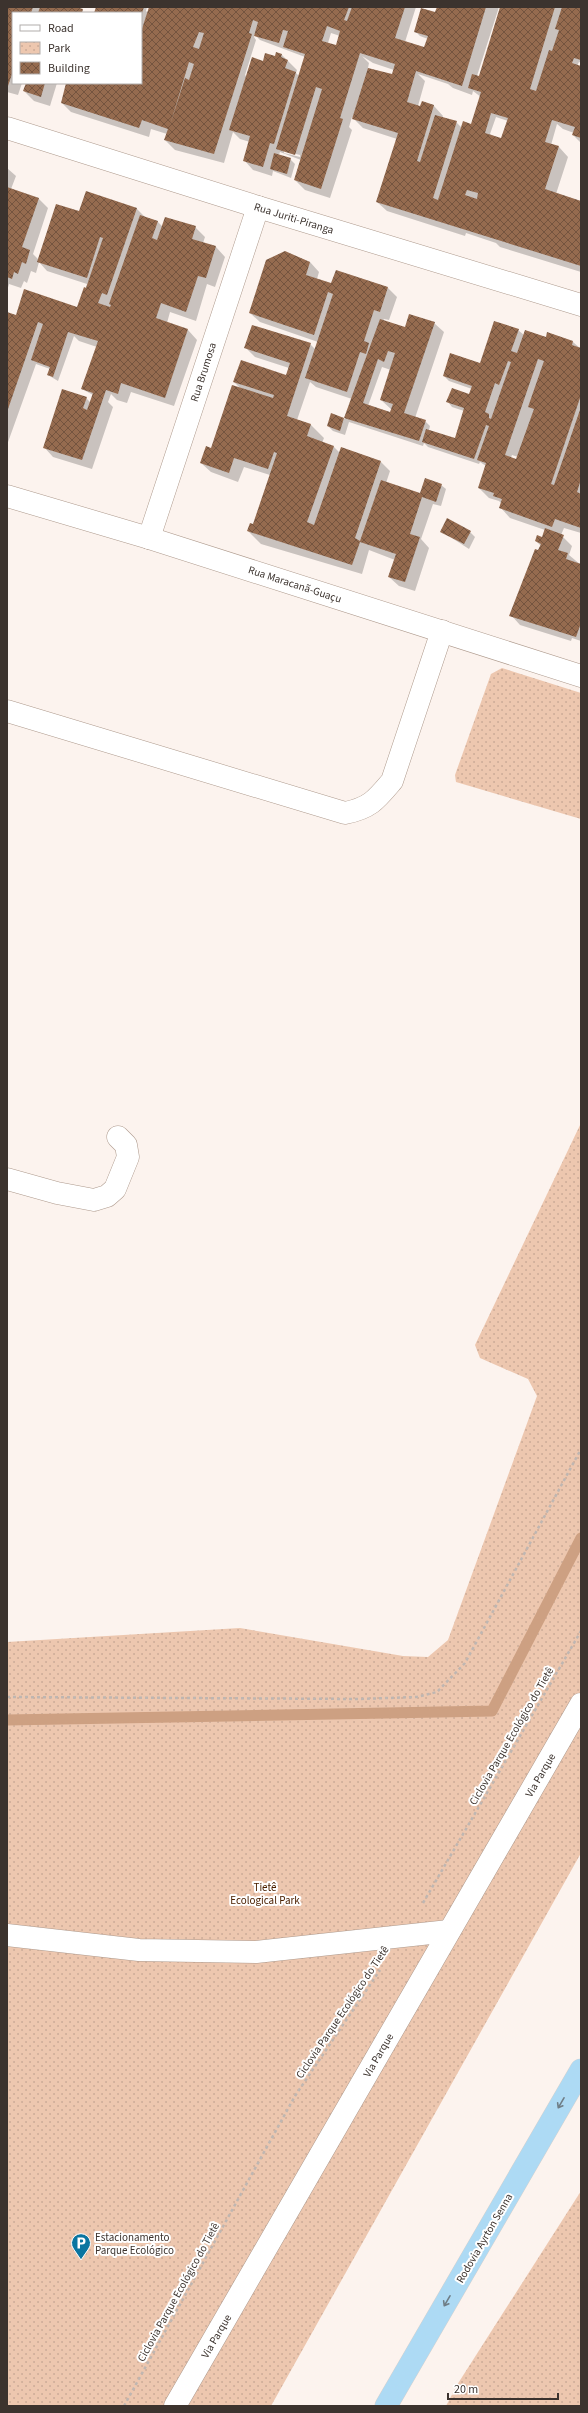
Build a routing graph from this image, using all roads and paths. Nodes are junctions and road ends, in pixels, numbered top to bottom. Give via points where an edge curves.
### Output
1 (7, 128) edge
2 (258, 207) junction
3 (581, 304) edge
4 (7, 496) edge
5 (149, 538) junction
6 (442, 631) junction
7 (581, 676) edge
8 (7, 711) edge
9 (118, 1137) dead end
10 (7, 1179) edge
11 (581, 1449) edge
12 (581, 1630) edge
13 (7, 1697) edge
14 (581, 1704) edge
15 (449, 1931) junction
16 (7, 1935) edge
17 (404, 1935) junction
18 (581, 2070) edge
19 (124, 2406) edge
20 (175, 2406) edge
21 (386, 2406) edge

1 - 2 street, Rua Juriti-Piranga
2 - 3 street, Rua Juriti-Piranga
2 - 5 street, Rua Brumosa
4 - 5 street, Rua Maracanã-Guaçu
5 - 6 street, Rua Maracanã-Guaçu
6 - 7 street, Rua Maracanã-Guaçu
6 - 8 street via 392,781 364,809 345,813
9 - 10 street via 126,1145 128,1157 115,1189 107,1196 94,1200 56,1193
11 - 13 path via 465,1663 437,1692 417,1697 358,1699
12 - 17 path, Ciclovia Parque Ecológico do Tietê
14 - 15 street, Via Parque
15 - 17 street
15 - 20 street, Via Parque
16 - 17 street via 139,1950 256,1952
17 - 19 path, Ciclovia Parque Ecológico do Tietê via 295,2096
18 -> 21 highway, Rodovia Ayrton Senna

